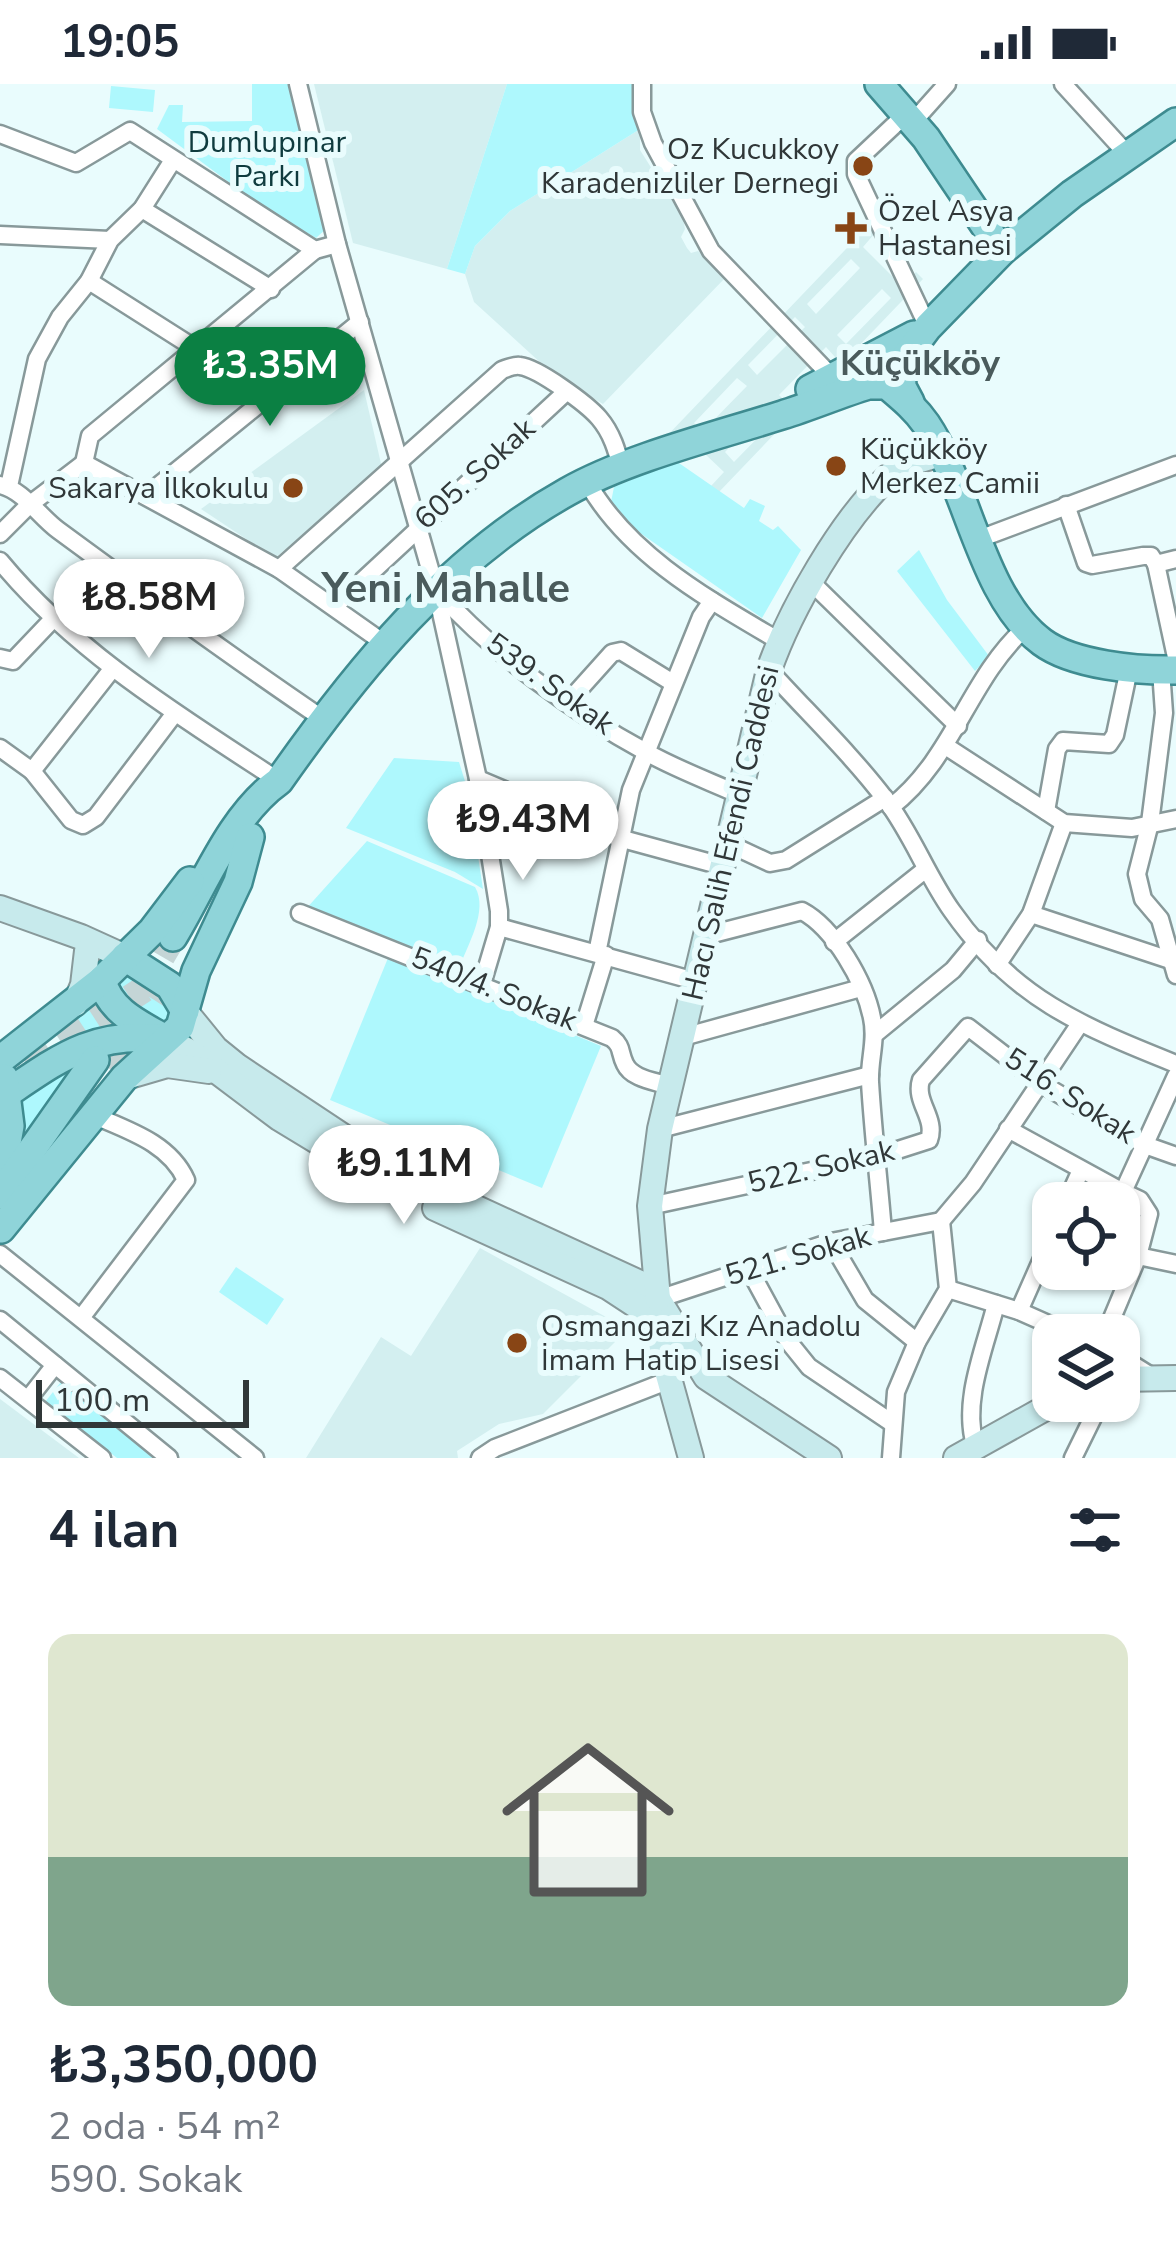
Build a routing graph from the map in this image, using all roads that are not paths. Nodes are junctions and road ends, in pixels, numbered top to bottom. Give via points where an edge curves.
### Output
1 (298, 84) edge
2 (642, 84) edge
3 (879, 84) edge
4 (947, 84) edge
5 (1064, 84) edge
6 (910, 118) junction
7 (1173, 132) edge
8 (0, 134) edge
9 (1127, 154) junction
10 (173, 160) junction
11 (142, 209) junction
12 (0, 235) edge
13 (110, 240) junction
14 (337, 244) junction
15 (314, 250) junction
16 (997, 256) junction
17 (89, 281) junction
18 (271, 289) junction
19 (360, 322) junction
20 (928, 327) junction
21 (196, 349) junction
22 (830, 388) junction
23 (566, 392) junction
24 (912, 406) junction
25 (941, 454) junction
26 (84, 463) junction
27 (398, 463) junction
28 (1176, 465) edge
29 (622, 470) junction
30 (587, 482) junction
31 (4, 486) edge
32 (147, 495) junction
33 (29, 505) junction
34 (1066, 505) junction
35 (419, 525) junction
36 (0, 533) edge
37 (979, 539) junction
38 (1176, 559) edge
39 (1156, 564) junction
40 (2, 567) edge
41 (279, 569) junction
42 (811, 582) junction
43 (436, 590) junction
44 (712, 601) junction
45 (334, 607) junction
46 (53, 619) junction
47 (1025, 628) junction
48 (779, 641) junction
49 (384, 644) junction
50 (0, 658) edge
51 (1171, 666) edge
52 (113, 668) junction
53 (1130, 669) junction
54 (769, 670) junction
55 (673, 683) junction
56 (568, 702) junction
57 (176, 713) junction
58 (323, 719) junction
59 (958, 726) junction
60 (947, 747) junction
61 (0, 748) edge
62 (646, 753) junction
63 (32, 770) junction
64 (478, 779) junction
65 (279, 781) junction
66 (740, 795) junction
67 (888, 802) junction
68 (1046, 812) junction
69 (1176, 819) edge
70 (1064, 823) junction
71 (1150, 823) junction
72 (242, 836) junction
73 (619, 838) junction
74 (725, 855) junction
75 (926, 869) junction
76 (1176, 910) edge
77 (300, 913) dead end
78 (1031, 914) junction
79 (1156, 914) junction
80 (5, 916) edge
81 (499, 928) junction
82 (705, 936) junction
83 (977, 940) junction
84 (82, 942) junction
85 (834, 942) junction
86 (164, 944) junction
87 (601, 954) junction
88 (997, 965) junction
89 (1175, 968) edge
90 (102, 980) junction
91 (695, 981) junction
92 (482, 984) junction
93 (861, 988) junction
94 (75, 1004) junction
95 (184, 1011) junction
96 (1079, 1025) junction
97 (584, 1026) junction
98 (968, 1027) joint
99 (875, 1034) junction
100 (683, 1037) junction
101 (164, 1039) junction
102 (6, 1056) edge
103 (1176, 1064) edge
104 (110, 1069) junction
105 (219, 1073) junction
106 (869, 1076) junction
107 (1176, 1076) edge
108 (1042, 1084) junction
109 (669, 1086) junction
110 (3, 1096) edge
111 (95, 1116) junction
112 (660, 1129) junction
113 (1008, 1129) junction
114 (4, 1133) edge
115 (1144, 1145) junction
116 (876, 1156) junction
117 (1176, 1156) edge
118 (1081, 1170) junction
119 (1076, 1182) edge
120 (1104, 1182) edge
121 (1127, 1182) edge
122 (1, 1192) edge
123 (1140, 1201) edge
124 (650, 1206) junction
125 (941, 1221) junction
126 (0, 1230) edge
127 (883, 1232) junction
128 (832, 1242) junction
129 (1140, 1248) edge
130 (0, 1254) edge
131 (1140, 1256) edge
132 (1176, 1264) edge
133 (749, 1269) junction
134 (628, 1277) junction
135 (1032, 1282) edge
136 (949, 1289) junction
137 (658, 1299) junction
138 (997, 1304) junction
139 (1019, 1311) junction
140 (1032, 1317) edge
141 (81, 1318) junction
142 (0, 1320) edge
143 (917, 1342) junction
144 (56, 1365) junction
145 (706, 1377) junction
146 (0, 1378) edge
147 (667, 1381) junction
148 (29, 1398) junction
149 (1032, 1415) edge
150 (1091, 1422) edge
151 (892, 1423) junction
152 (966, 1451) edge
153 (102, 1458) edge
154 (170, 1458) edge
155 (255, 1458) edge
156 (480, 1458) edge
157 (691, 1458) edge
158 (829, 1458) edge
159 (891, 1458) edge
160 (1073, 1458) edge

1 - 14 street
2 - 22 street via 653,143 711,250 818,358
3 - 6 main road
4 - 6 street
5 - 9 street
6 - 16 main road
6 - 20 street via 856,161 856,174
7 - 9 main road
8 - 10 street via 76,164 130,131
9 - 16 main road
10 - 11 street
10 - 15 street
11 - 13 street
11 - 18 street
12 - 13 street
13 - 17 street
14 - 15 street
14 - 19 street
15 - 18 street
16 - 20 main road
17 - 21 street
17 - 31 street via 37,359
18 - 21 street
19 - 27 street
19 - 32 street
20 - 22 main road
20 - 24 main road via 901,363
21 - 26 street via 90,436
22 - 24 main road via 882,383
22 - 29 main road
23 - 27 street via 526,367 502,370
23 - 29 street via 598,417
23 - 35 street, 605. Sokak
24 - 25 main road
25 - 37 main road
25 - 42 main road, Hacı Salih Efendi Caddesi via 889,475
26 - 32 street
26 - 33 street
27 - 35 street
27 - 41 street
28 - 34 street
29 - 30 main road
30 - 43 main road
30 - 44 street via 636,545
31 - 33 street
32 - 41 street
33 - 36 street
33 - 58 street
34 - 37 street
34 - 39 street via 1086,563 1150,556
35 - 43 street
35 - 45 street, 605. Sokak
37 - 47 main road
38 - 39 street
39 - 51 street
40 - 46 street
41 - 45 street
42 - 48 main road, Hacı Salih Efendi Caddesi
42 - 59 street
43 - 49 main road
43 - 56 street, 539. Sokak
43 - 64 street
44 - 48 street
44 - 55 street
45 - 49 street
46 - 50 street via 13,661
46 - 52 street
47 - 53 main road via 1054,650
47 - 59 street
48 - 54 main road, Hacı Salih Efendi Caddesi
49 - 58 main road
51 - 53 main road
51 - 71 street
52 - 57 street
52 - 63 street
53 - 68 street via 1109,744 1063,742 1057,749
54 - 66 main road, Hacı Salih Efendi Caddesi
54 - 67 street
55 - 56 street via 621,651
55 - 62 street
56 - 62 street, 539. Sokak
57 - 63 street via 96,818 82,825
57 - 65 street
58 - 65 main road
59 - 60 street
60 - 67 street via 925,777
60 - 68 street
61 - 63 street
62 - 66 street, 539. Sokak
62 - 73 street
64 - 73 street
64 - 81 street
65 - 72 main road via 273,805
66 - 74 main road, Hacı Salih Efendi Caddesi
67 - 74 street via 786,860
67 - 75 street
68 - 70 street
69 - 71 street
70 - 71 street
70 - 78 street
71 - 79 street via 1137,874
72 - 86 main road
72 - 86 main road via 212,852
73 - 74 street
73 - 87 street
74 - 82 main road, Hacı Salih Efendi Caddesi
75 - 83 street
75 - 85 street
76 - 79 street
77 - 92 street, 540/4. Sokak
78 - 88 street
78 - 89 street
79 - 89 street
80 - 84 main road
81 - 87 street
81 - 92 street
82 - 85 street via 802,910
82 - 91 main road, Hacı Salih Efendi Caddesi
83 - 88 street
83 - 99 street
84 - 86 main road
84 - 90 main road
84 - 94 main road
85 - 93 street
86 - 90 main road
86 - 95 main road
86 - 95 main road via 170,986
87 - 91 street
87 - 97 street
88 - 96 street
90 - 94 main road
90 - 101 main road via 116,1008
91 - 100 main road, Hacı Salih Efendi Caddesi
92 - 97 street, 540/4. Sokak
93 - 99 street
93 - 100 street
94 - 102 main road
95 - 101 main road via 181,1027
95 - 134 main road via 237,1066 409,1178
96 - 103 street
96 - 108 street
97 - 109 street, 540/4. Sokak via 622,1046 635,1075
98 - 108 street, 516. Sokak
98 - 116 street, 522. Sokak via 917,1090 929,1140
99 - 106 street
100 - 109 main road, Hacı Salih Efendi Caddesi
101 - 104 main road
101 - 105 main road
101 - 110 main road via 80,1046
102 - 110 main road
104 - 105 main road via 179,1064
104 - 111 main road
104 - 122 main road
104 - 126 main road
105 - 147 main road via 388,1184 633,1302 652,1327
106 - 112 street
106 - 116 street
107 - 115 street
108 - 113 street
108 - 115 street, 516. Sokak
109 - 112 main road, Hacı Salih Efendi Caddesi
110 - 114 main road via 10,1107
111 - 126 main road
111 - 141 street via 160,1146 186,1180
112 - 124 main road, Hacı Salih Efendi Caddesi
113 - 118 street
113 - 125 street
114 - 122 main road
115 - 117 street, 516. Sokak
115 - 121 street
116 - 124 street, 522. Sokak
116 - 127 street
118 - 119 street
118 - 120 street
123 - 129 street via 1149,1214
124 - 134 main road
124 - 137 main road
125 - 127 street, 521. Sokak
125 - 136 street
127 - 128 street, 521. Sokak
128 - 133 street, 521. Sokak
128 - 143 street via 865,1300
130 - 141 street
131 - 132 street
133 - 137 street, 521. Sokak
133 - 151 street via 809,1367
134 - 137 main road
135 - 139 street
136 - 138 street
136 - 143 street
137 - 145 main road
138 - 139 street
138 - 152 street
139 - 140 street
141 - 155 street
142 - 144 street
143 - 151 street
144 - 148 street
144 - 154 street
145 - 147 main road via 685,1372
145 - 158 main road
146 - 148 street
147 - 156 street
147 - 157 main road
148 - 153 street
149 - 152 main road
150 - 160 street
151 - 159 street

